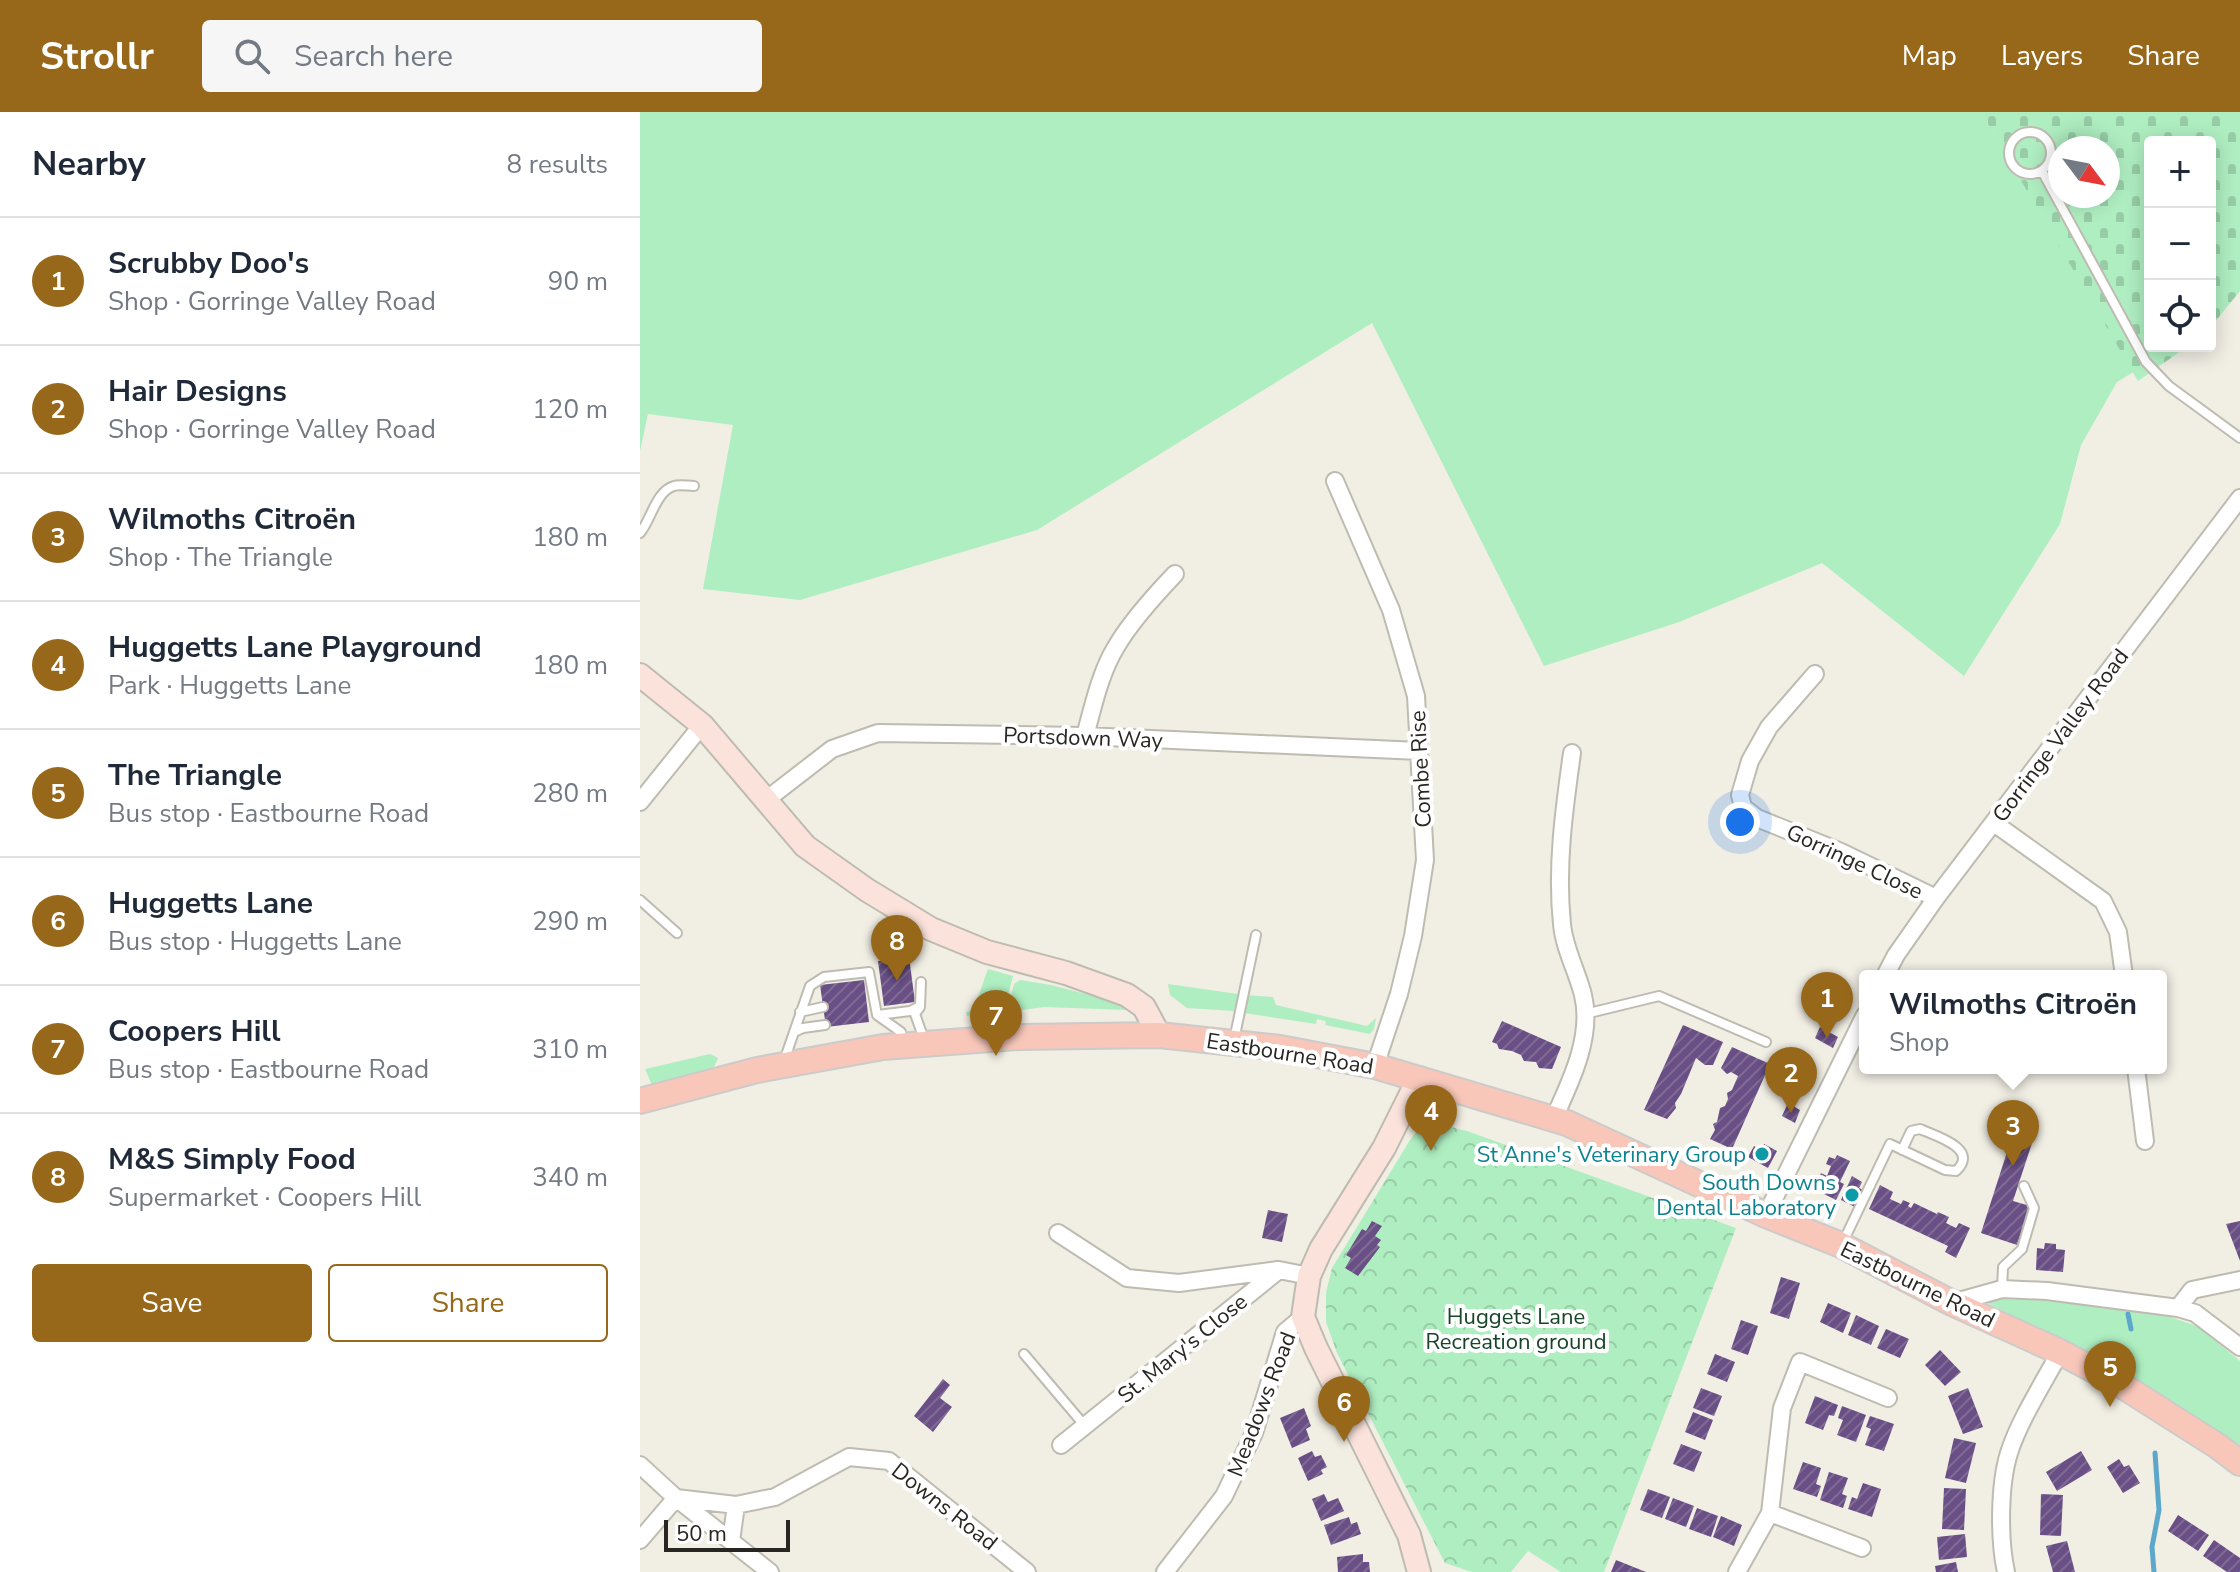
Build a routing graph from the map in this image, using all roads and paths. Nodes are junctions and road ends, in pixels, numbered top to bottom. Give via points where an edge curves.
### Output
1 (2042, 171) junction
2 (2240, 438) edge
3 (1335, 481) dead end
4 (694, 486) dead end
5 (2240, 498) edge
6 (640, 533) edge
7 (1175, 574) dead end
8 (1815, 674) dead end
9 (640, 675) edge
10 (702, 725) junction
11 (1085, 736) junction
12 (1419, 751) junction
13 (1572, 753) dead end
14 (766, 800) junction
15 (640, 802) edge
16 (1994, 823) junction
17 (1936, 898) junction
18 (640, 900) edge
19 (677, 933) dead end
20 (1256, 935) dead end
21 (1888, 970) edge
22 (2123, 970) edge
23 (921, 982) dead end
24 (920, 1006) junction
25 (823, 1007) dead end
26 (800, 1012) junction
27 (1584, 1014) junction
28 (877, 1018) junction
29 (825, 1025) dead end
30 (1859, 1027) edge
31 (794, 1032) junction
32 (1159, 1035) junction
33 (1234, 1042) junction
34 (1766, 1042) dead end
35 (915, 1045) junction
36 (783, 1066) junction
37 (1375, 1066) junction
38 (2137, 1074) edge
39 (1419, 1078) junction
40 (640, 1101) edge
41 (1554, 1118) junction
42 (2145, 1141) dead end
43 (1902, 1150) junction
44 (2024, 1186) dead end
45 (1766, 1215) junction
46 (1058, 1233) dead end
47 (1841, 1245) junction
48 (1279, 1270) junction
49 (1309, 1276) junction
50 (2240, 1280) edge
51 (2002, 1289) junction
52 (1952, 1303) junction
53 (2178, 1308) junction
54 (1303, 1317) junction
55 (2240, 1347) edge
56 (2060, 1352) junction
57 (1024, 1354) dead end
58 (1888, 1398) dead end
59 (1085, 1426) junction
60 (1061, 1445) dead end
61 (2240, 1463) edge
62 (640, 1465) edge
63 (676, 1498) junction
64 (736, 1505) junction
65 (1770, 1513) junction
66 (640, 1540) edge
67 (731, 1541) junction
68 (1862, 1548) dead end
69 (770, 1572) edge
70 (1027, 1572) edge
71 (1165, 1572) edge
72 (1419, 1572) edge
73 (1737, 1572) edge
74 (2006, 1572) edge

1 - 1 lane via 2051,159 2050,144 2043,136 2024,132 2012,142 2014,167 2029,174
1 - 2 lane via 2153,372
3 - 12 street, Combe Rise via 1391,610 1416,696
4 - 6 lane via 673,486 662,494
5 - 16 street, Gorringe Valley Road
7 - 11 street via 1115,648
8 - 17 street, Gorringe Close via 1769,727 1750,761 1740,795 1743,807
9 - 10 street
10 - 14 street
10 - 15 street
11 - 12 street, Portsdown Way
11 - 14 street, Portsdown Way via 878,733 832,749
12 - 37 street, Combe Rise via 1425,860 1399,994
13 - 27 street via 1559,889 1562,929 1584,998
14 - 32 street via 805,846 931,929 987,952 1118,991 1139,1002
16 - 17 street, Gorringe Valley Road
16 - 22 street via 2103,901 2118,932
17 - 21 street, Gorringe Valley Road
18 - 19 lane
20 - 33 lane
23 - 24 lane
24 - 28 lane
24 - 35 lane
25 - 26 lane
26 - 28 lane via 810,986 824,977 869,972 870,1002
26 - 31 lane
27 - 34 lane via 1659,996
27 - 41 street via 1578,1059
28 - 35 lane
29 - 31 lane
30 - 45 street
31 - 36 lane
32 - 33 main road, Eastbourne Road
32 - 35 main road, Eastbourne Road
33 - 37 main road, Eastbourne Road
35 - 36 main road, Eastbourne Road
36 - 40 main road, Eastbourne Road
37 - 39 main road, Eastbourne Road
38 - 42 street
39 - 41 main road, Eastbourne Road
39 - 49 street
41 - 45 main road, Eastbourne Road
43 - 43 lane via 1945,1170 1956,1171 1964,1156 1959,1148 1920,1129 1911,1131
43 - 47 lane via 1890,1144
44 - 51 lane via 2034,1208 2022,1249 2003,1267
45 - 47 main road, Eastbourne Road
46 - 48 street via 1127,1278 1179,1283
47 - 52 main road, Eastbourne Road
48 - 49 street
48 - 59 street, St. Mary's Close
49 - 54 street
50 - 53 street via 2192,1290
51 - 52 street
51 - 53 street
52 - 56 main road, Eastbourne Road
53 - 55 street via 2195,1313
54 - 71 street, Meadows Road via 1285,1332 1254,1433 1224,1496
54 - 72 street via 1409,1535
56 - 61 main road, Eastbourne Road via 2115,1381
56 - 74 street via 2009,1453 2002,1501
57 - 59 lane
58 - 65 street via 1800,1362 1782,1408
59 - 60 street, St. Mary's Close
62 - 63 street
63 - 64 street, Downs Road
63 - 66 street
63 - 67 street
64 - 67 street
64 - 70 street, Downs Road via 775,1497 849,1457 889,1461
65 - 68 street
65 - 73 street
67 - 69 street

